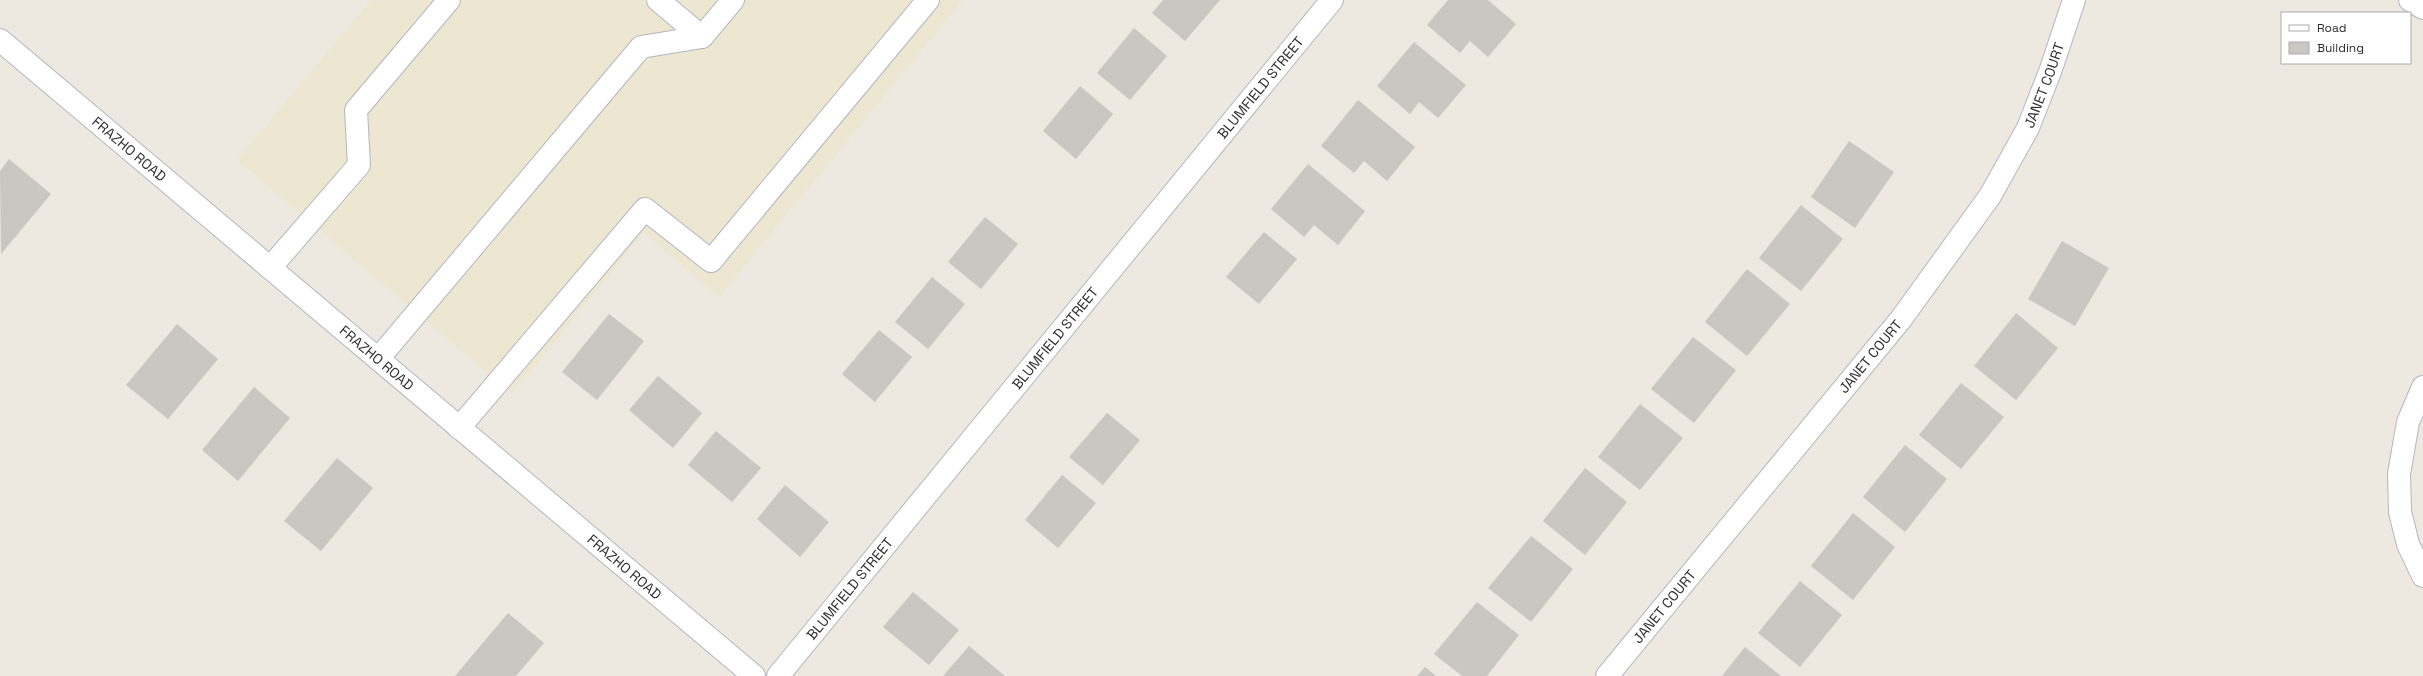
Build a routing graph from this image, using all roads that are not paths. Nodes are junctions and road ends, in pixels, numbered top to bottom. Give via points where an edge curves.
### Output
1 (449, 0) edge
2 (658, 0) edge
3 (733, 0) edge
4 (928, 0) edge
5 (1332, 0) edge
6 (2074, 0) edge
7 (2410, 0) edge
8 (2423, 8) edge
9 (702, 37) junction
10 (0, 40) edge
11 (270, 268) junction
12 (378, 359) junction
13 (2423, 387) edge
14 (459, 428) junction
15 (2423, 576) edge
16 (754, 676) edge
17 (778, 676) edge
18 (1608, 676) edge

1 - 11 street via 356,110 359,164
2 - 9 street
3 - 9 street
4 - 14 street via 711,261 645,209
5 - 17 street, BLUMFIELD STREET
6 - 18 street, JANET COURT via 2051,70 2028,128 1985,202 1901,319
7 - 8 street
9 - 12 street via 641,47
10 - 11 street, FRAZHO ROAD
11 - 12 street, FRAZHO ROAD
12 - 14 street, FRAZHO ROAD
13 - 15 street via 2408,422 2399,474 2400,512 2408,544
14 - 16 street, FRAZHO ROAD

